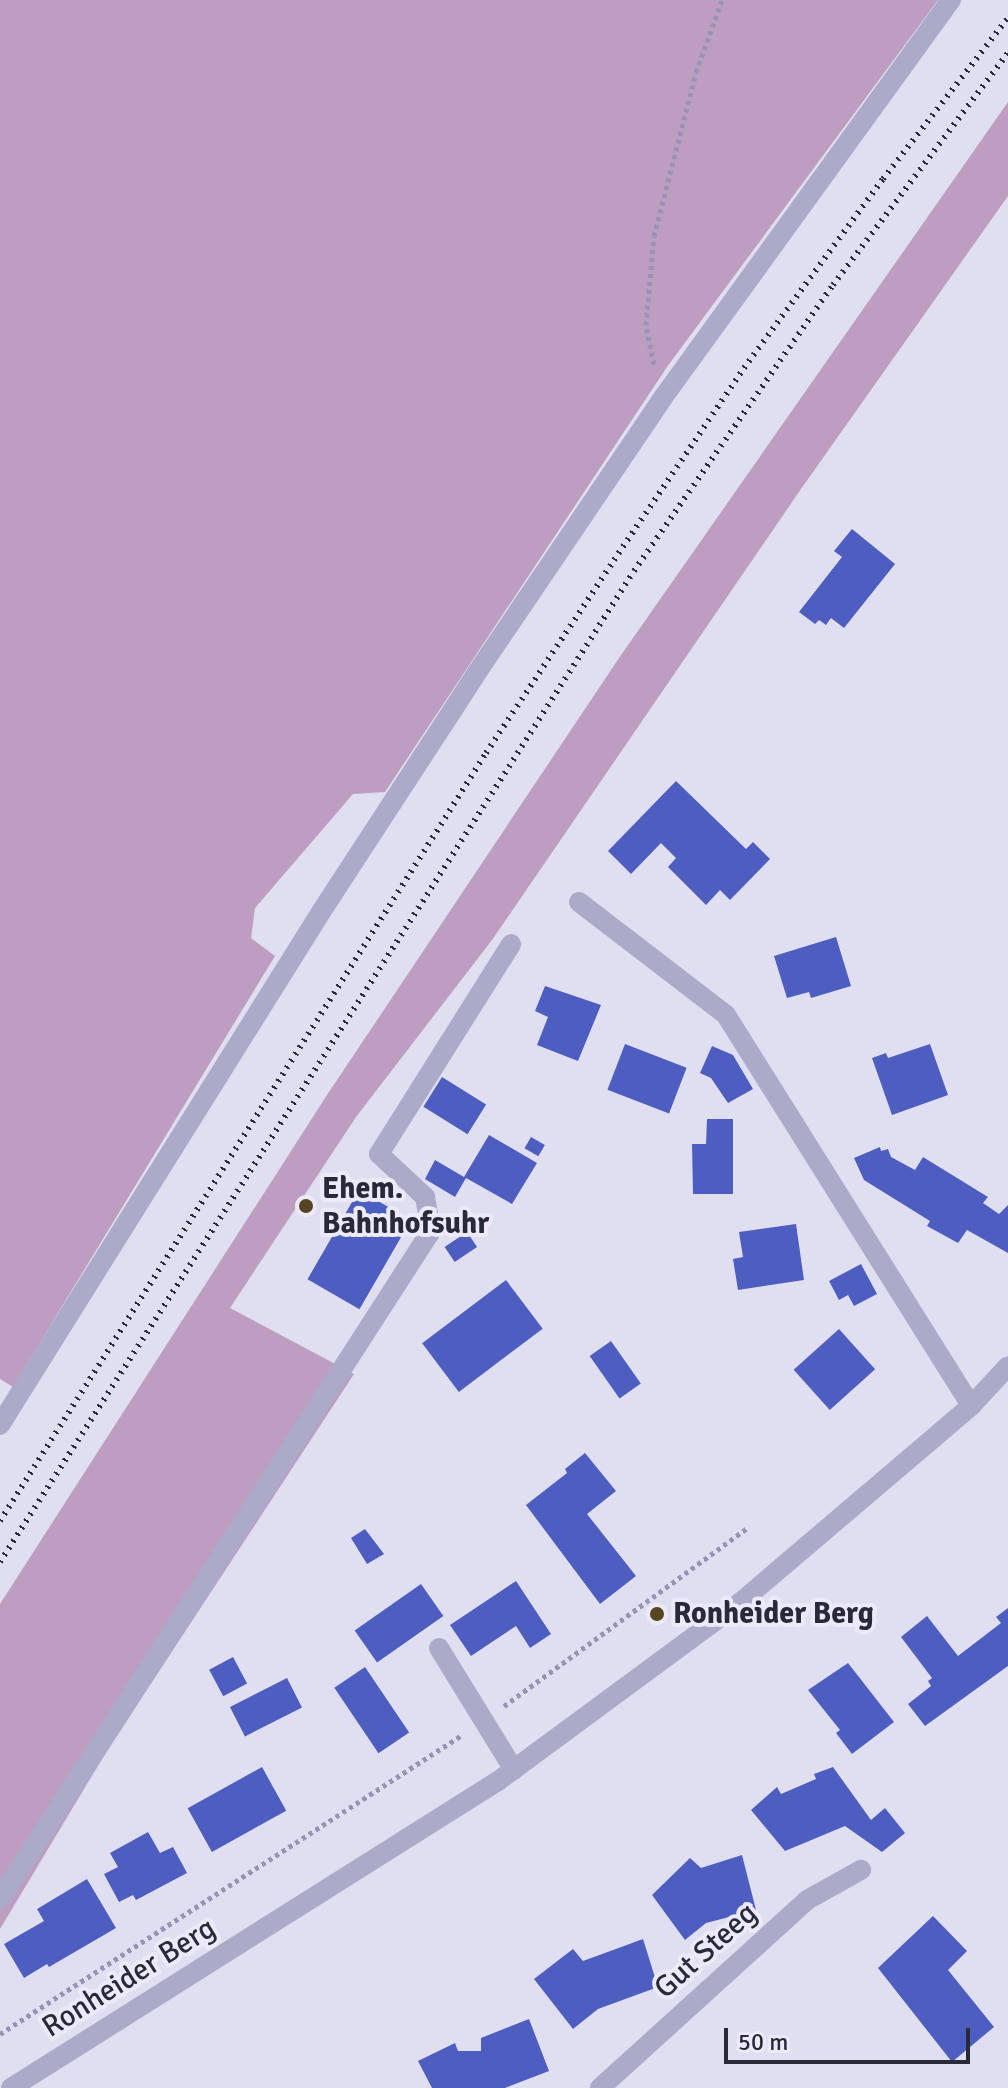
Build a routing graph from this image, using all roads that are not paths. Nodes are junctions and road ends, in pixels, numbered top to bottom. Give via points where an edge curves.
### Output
1 (951, 0) edge
2 (579, 902) dead end
3 (511, 944) dead end
4 (1008, 1366) edge
5 (971, 1406) junction
6 (0, 1425) edge
7 (439, 1648) dead end
8 (514, 1770) junction
9 (861, 1870) dead end
10 (0, 1899) edge
11 (11, 2088) edge
12 (600, 2088) edge

1 - 6 street via 662,399 321,912
2 - 5 street via 726,1015
3 - 10 street via 379,1154 425,1197 431,1231
4 - 5 street, Ronheider Berg
5 - 8 street, Ronheider Berg via 742,1601
7 - 8 street
8 - 11 street, Ronheider Berg
9 - 12 street, Gut Steeg via 807,1900

